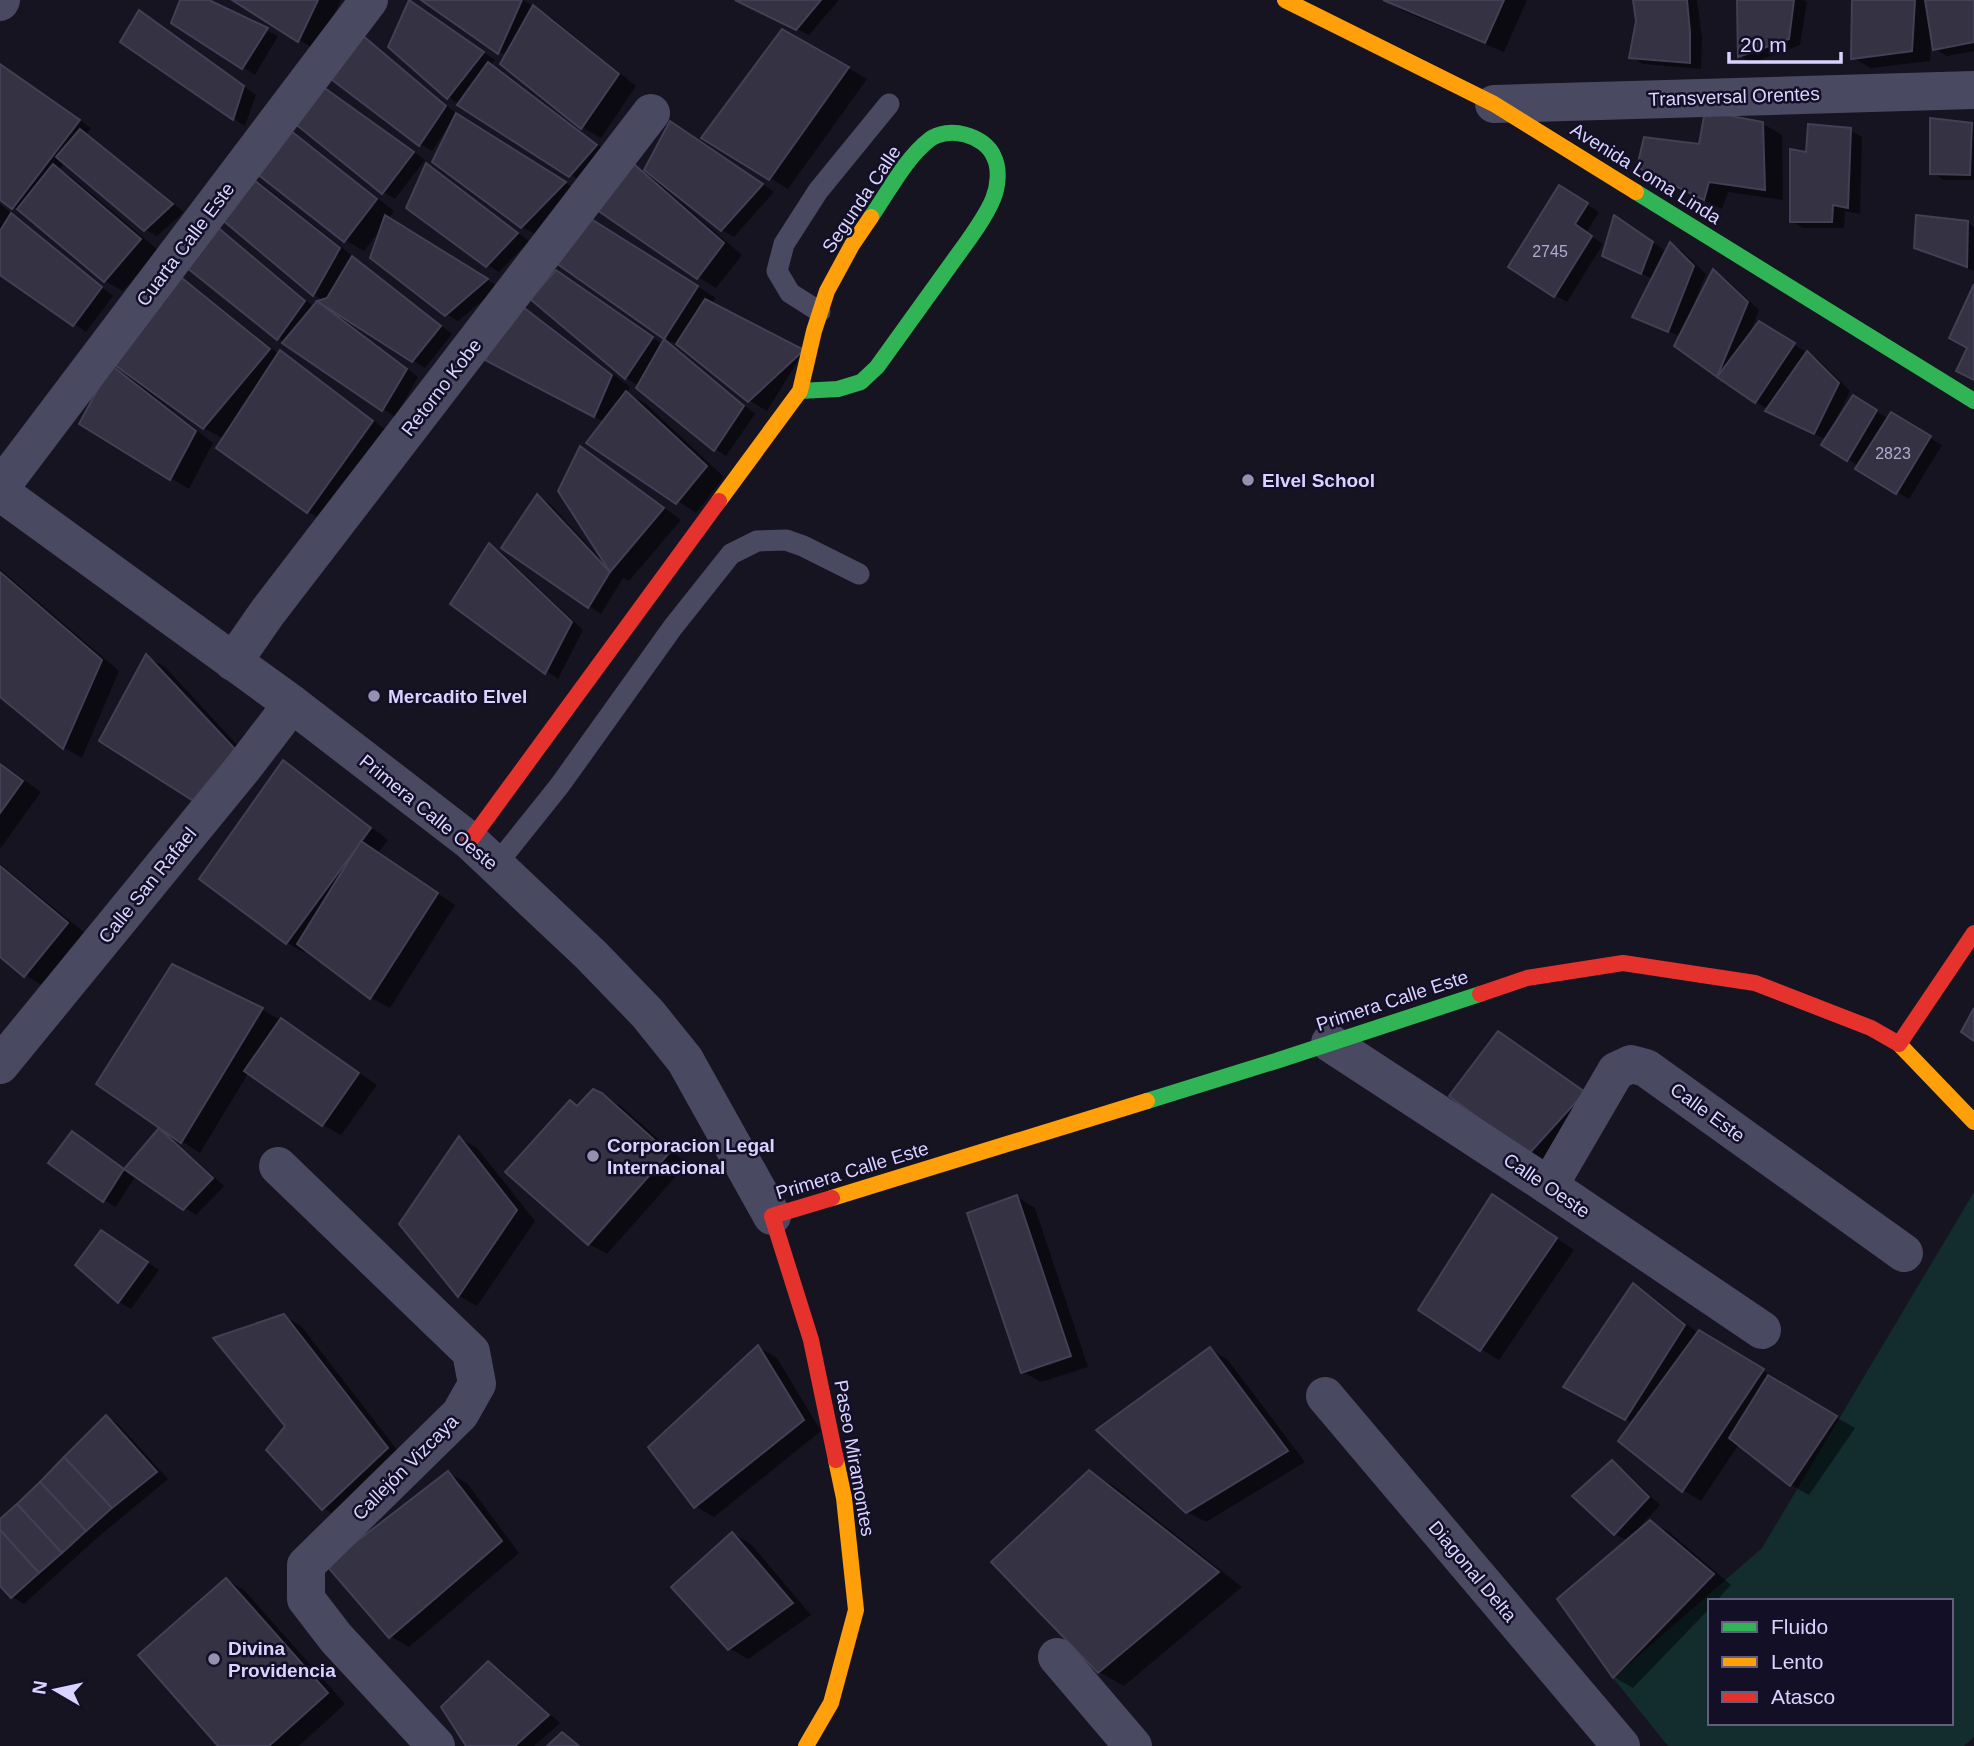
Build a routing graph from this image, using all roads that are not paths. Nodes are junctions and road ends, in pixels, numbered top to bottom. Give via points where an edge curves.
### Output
1 (369, 0) edge
2 (1285, 0) edge
3 (1974, 90) edge
4 (889, 104) dead end
5 (1494, 104) junction
6 (652, 113) dead end
7 (820, 312) junction
8 (800, 391) junction
9 (1974, 401) edge
10 (0, 490) edge
11 (859, 575) dead end
12 (233, 662) junction
13 (292, 704) junction
14 (483, 853) junction
15 (1974, 933) edge
16 (1330, 1042) junction
17 (1899, 1044) junction
18 (0, 1065) edge
19 (1974, 1122) edge
20 (278, 1166) dead end
21 (1549, 1186) junction
22 (772, 1216) junction
23 (1904, 1253) dead end
24 (1762, 1330) dead end
25 (1325, 1396) dead end
26 (1057, 1657) dead end
27 (436, 1746) edge
28 (806, 1746) edge
29 (1133, 1746) edge
30 (1621, 1746) edge

1 - 10 street, Cuarta Calle Este
2 - 5 street, Avenida Loma Linda
3 - 5 street, Transversal Orentes
4 - 7 lane via 818,191 784,244 777,271 790,293
5 - 9 street, Avenida Loma Linda
6 - 12 street, Retorno Kobe
7 - 8 street, Segunda Calle
7 - 8 street, Segunda Calle via 852,245 911,158 931,138 948,132 978,139 994,156 998,173 993,198 970,239 877,367 861,382 838,389
8 - 14 street, Segunda Calle
10 - 12 street, Primera Calle Oeste
11 - 14 lane via 786,540 757,541 731,554 560,785
12 - 13 street, Primera Calle Oeste
13 - 14 street, Primera Calle Oeste
13 - 18 street, Calle San Rafael
14 - 22 street, Primera Calle Oeste via 639,1004 685,1060
15 - 17 street
16 - 17 street, Primera Calle Este via 1527,978 1623,963 1755,984 1871,1028
16 - 21 street, Calle Oeste
16 - 22 street, Primera Calle Este
17 - 19 street, Primera Calle Este
20 - 27 street, Callejón Vizcaya via 471,1352 477,1384 460,1414 306,1565 306,1600
21 - 23 street, Calle Este via 1616,1071 1631,1064 1646,1068
21 - 24 street, Calle Oeste
22 - 28 street, Paseo Miramontes via 811,1340 828,1419 844,1498 856,1610 831,1703
25 - 30 street, Diagonal Delta
26 - 29 street

